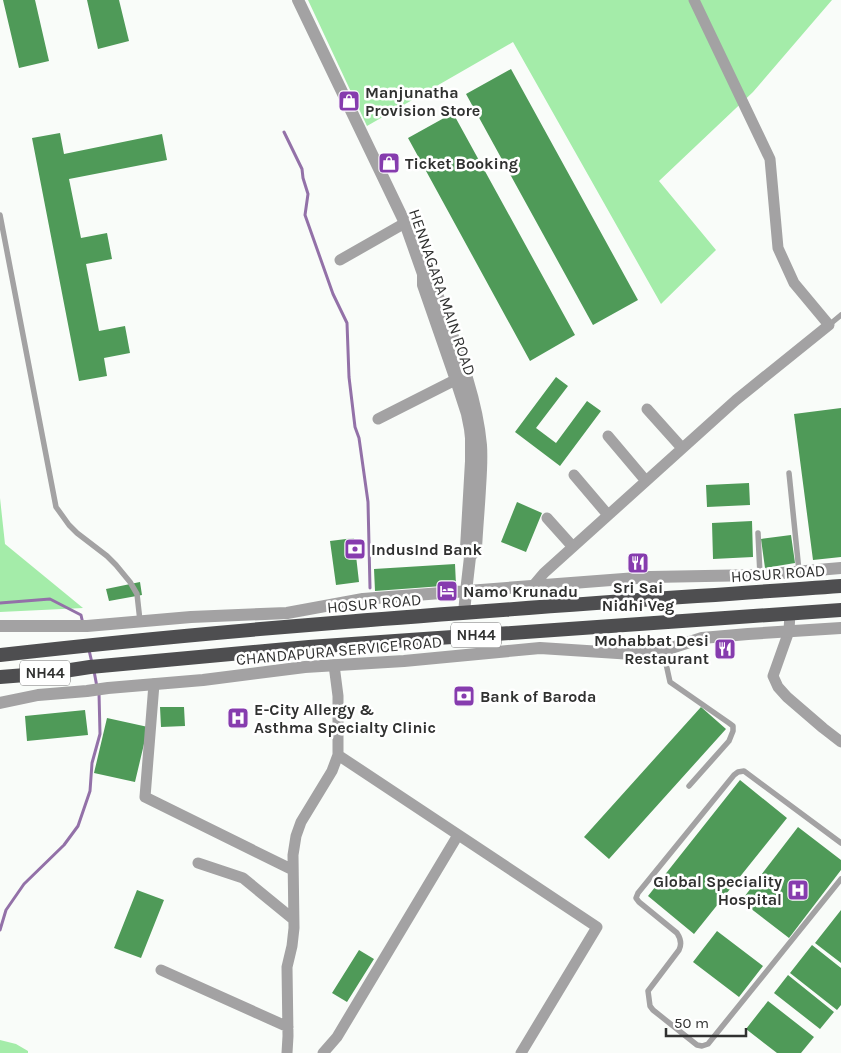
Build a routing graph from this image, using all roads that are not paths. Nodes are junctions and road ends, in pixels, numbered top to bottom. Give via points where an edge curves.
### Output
1 (298, 0) edge
2 (694, 0) edge
3 (0, 214) edge
4 (405, 223) junction
5 (340, 260) dead end
6 (841, 315) edge
7 (829, 325) junction
8 (460, 377) junction
9 (647, 410) dead end
10 (378, 419) dead end
11 (608, 436) dead end
12 (682, 448) junction
13 (789, 472) dead end
14 (574, 475) dead end
15 (646, 481) junction
16 (608, 515) junction
17 (547, 518) dead end
18 (758, 533) dead end
19 (573, 547) junction
20 (841, 568) edge
21 (799, 571) junction
22 (760, 574) junction
23 (534, 586) junction
24 (841, 586) edge
25 (466, 592) junction
26 (841, 610) edge
27 (464, 613) junction
28 (790, 613) junction
29 (140, 621) junction
30 (0, 626) edge
31 (841, 628) edge
32 (789, 631) junction
33 (663, 650) junction
34 (0, 655) edge
35 (334, 665) junction
36 (0, 677) edge
37 (154, 684) junction
38 (0, 702) edge
39 (841, 742) edge
40 (338, 755) junction
41 (688, 786) dead end
42 (458, 835) junction
43 (841, 843) edge
44 (198, 862) dead end
45 (293, 870) junction
46 (841, 878) edge
47 (294, 919) junction
48 (161, 970) dead end
49 (288, 1026) junction
50 (289, 1052) edge
51 (323, 1053) edge
52 (521, 1053) edge

1 - 4 street, HENNAGARA MAIN ROAD
2 - 7 street via 770,160 778,248 794,283
3 - 29 lane via 56,507 77,533 107,556 130,582 137,594
4 - 5 street
4 - 8 street, HENNAGARA MAIN ROAD via 423,274 423,286
6 - 7 lane
7 - 12 street
8 - 10 street
8 - 25 street, HENNAGARA MAIN ROAD via 471,438 466,548 470,557
9 - 12 street
11 - 15 street
12 - 15 street
13 - 21 lane
14 - 16 street
15 - 16 street
16 - 19 street
17 - 19 street
18 - 22 lane
19 - 23 street
20 - 21 street
21 - 22 street
22 - 23 street via 650,577
23 - 25 street
24 - 27 highway, HOSUR ROAD / NH44
25 - 27 street, HENNAGARA MAIN ROAD
25 - 29 street via 363,599 287,613
26 - 28 highway, NH44
27 - 34 highway, HOSUR ROAD / NH44
28 - 32 street
28 - 36 highway, NH44 via 309,647
29 - 30 street
31 - 32 street, CHANDAPURA SERVICE ROAD
32 - 33 street, CHANDAPURA SERVICE ROAD via 702,638
32 - 39 street via 773,676 778,687
33 - 35 street, CHANDAPURA SERVICE ROAD via 611,654 540,648
33 - 41 lane via 670,682 733,726 729,741
35 - 37 street, CHANDAPURA SERVICE ROAD
35 - 40 street via 338,696
37 - 38 street, CHANDAPURA SERVICE ROAD via 38,695
37 - 45 street via 145,797
40 - 42 street
40 - 45 street via 332,771 300,822
42 - 51 street via 337,1036
42 - 52 street via 597,927
43 - 46 lane via 744,772 734,775 636,898 681,939 679,950 648,991 650,1006 697,1045 708,1044
44 - 47 street via 244,878
45 - 47 street
47 - 49 street via 287,967
48 - 49 street
49 - 50 street

